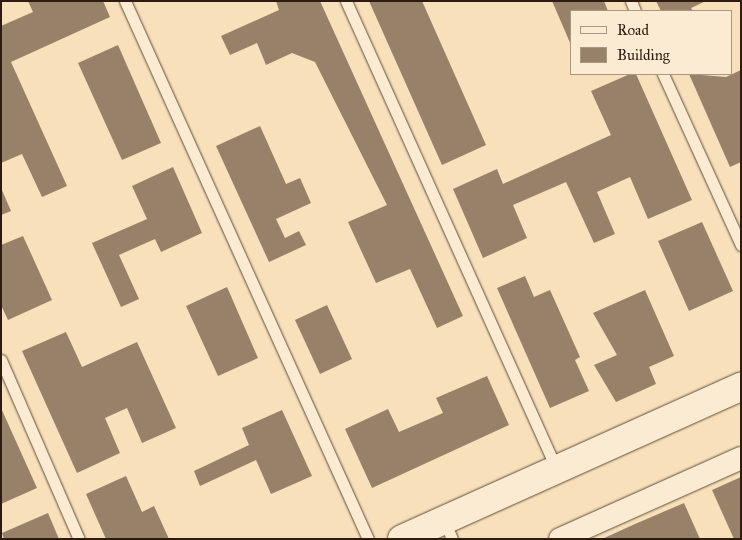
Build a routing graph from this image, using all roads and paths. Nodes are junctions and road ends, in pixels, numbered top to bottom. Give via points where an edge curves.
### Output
1 (125, 1) edge
2 (346, 1) edge
3 (663, 75) edge
4 (741, 246) edge
5 (1, 360) edge
6 (741, 388) edge
7 (741, 458) edge
8 (557, 470) junction
9 (448, 530) edge
10 (79, 539) edge
11 (368, 539) edge
12 (402, 539) edge
13 (560, 539) edge

1 - 11 lane
2 - 8 lane
3 - 4 lane
5 - 10 lane
6 - 8 street
7 - 13 street
8 - 9 street
9 - 12 street

